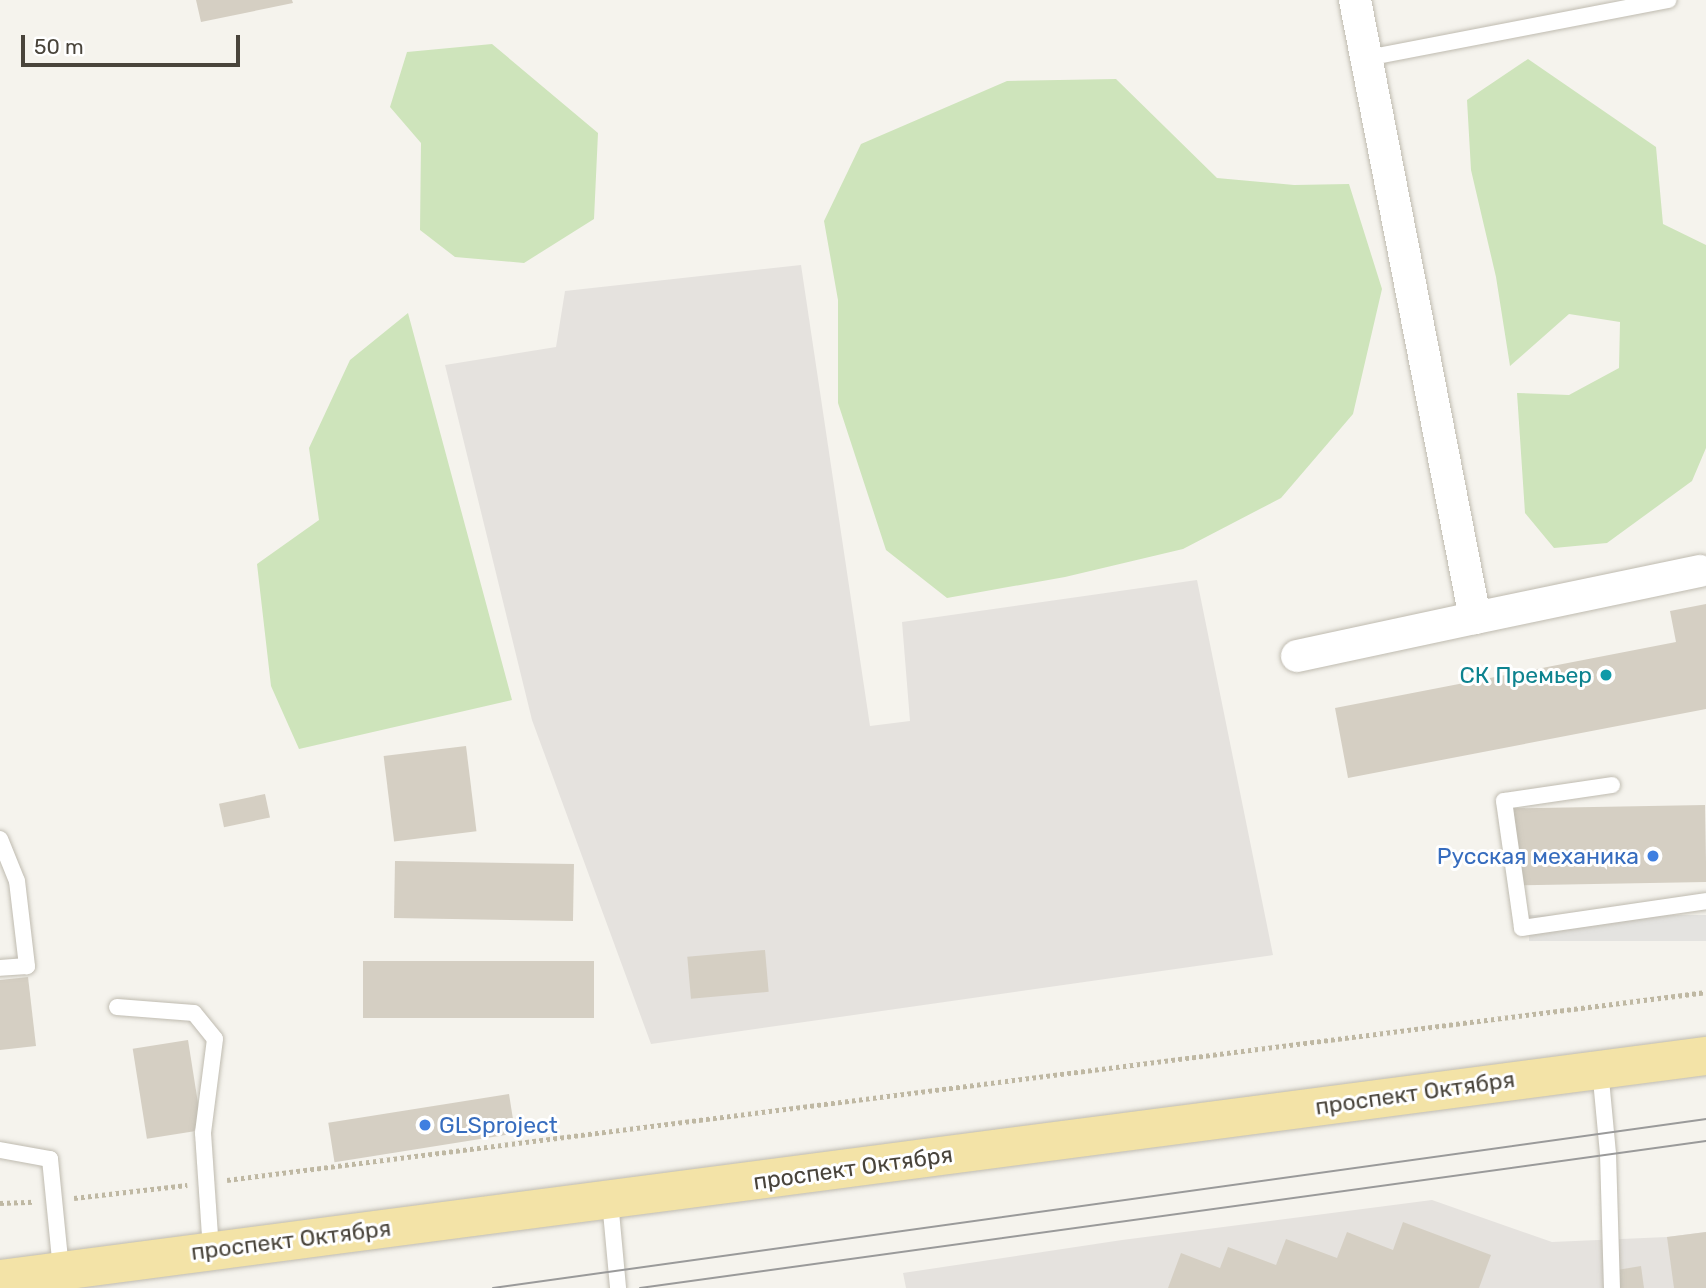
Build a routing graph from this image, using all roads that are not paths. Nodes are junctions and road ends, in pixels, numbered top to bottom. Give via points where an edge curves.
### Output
1 (1355, 0) edge
2 (1668, 0) edge
3 (1367, 58) junction
4 (1700, 571) dead end
5 (1475, 618) junction
6 (1297, 656) dead end
7 (1612, 785) dead end
8 (0, 839) edge
9 (1706, 901) edge
10 (0, 968) edge
11 (117, 1007) dead end
12 (1706, 1056) edge
13 (1600, 1069) junction
14 (0, 1150) edge
15 (610, 1201) junction
16 (211, 1250) junction
17 (61, 1270) junction
18 (3, 1282) edge
19 (618, 1288) edge
20 (1612, 1288) edge

1 - 3 street
2 - 3 lane
3 - 5 street
4 - 5 street
5 - 6 street
7 - 9 lane via 1504,801 1522,928
8 - 10 lane via 17,881 27,966
11 - 16 lane via 194,1013 215,1039 203,1133
12 - 13 main road, проспект Октября
13 - 15 main road, проспект Октября
13 - 20 lane
14 - 17 lane via 50,1159
15 - 16 main road, проспект Октября
15 - 19 lane
16 - 17 main road, проспект Октября
17 - 18 main road, проспект Октября

